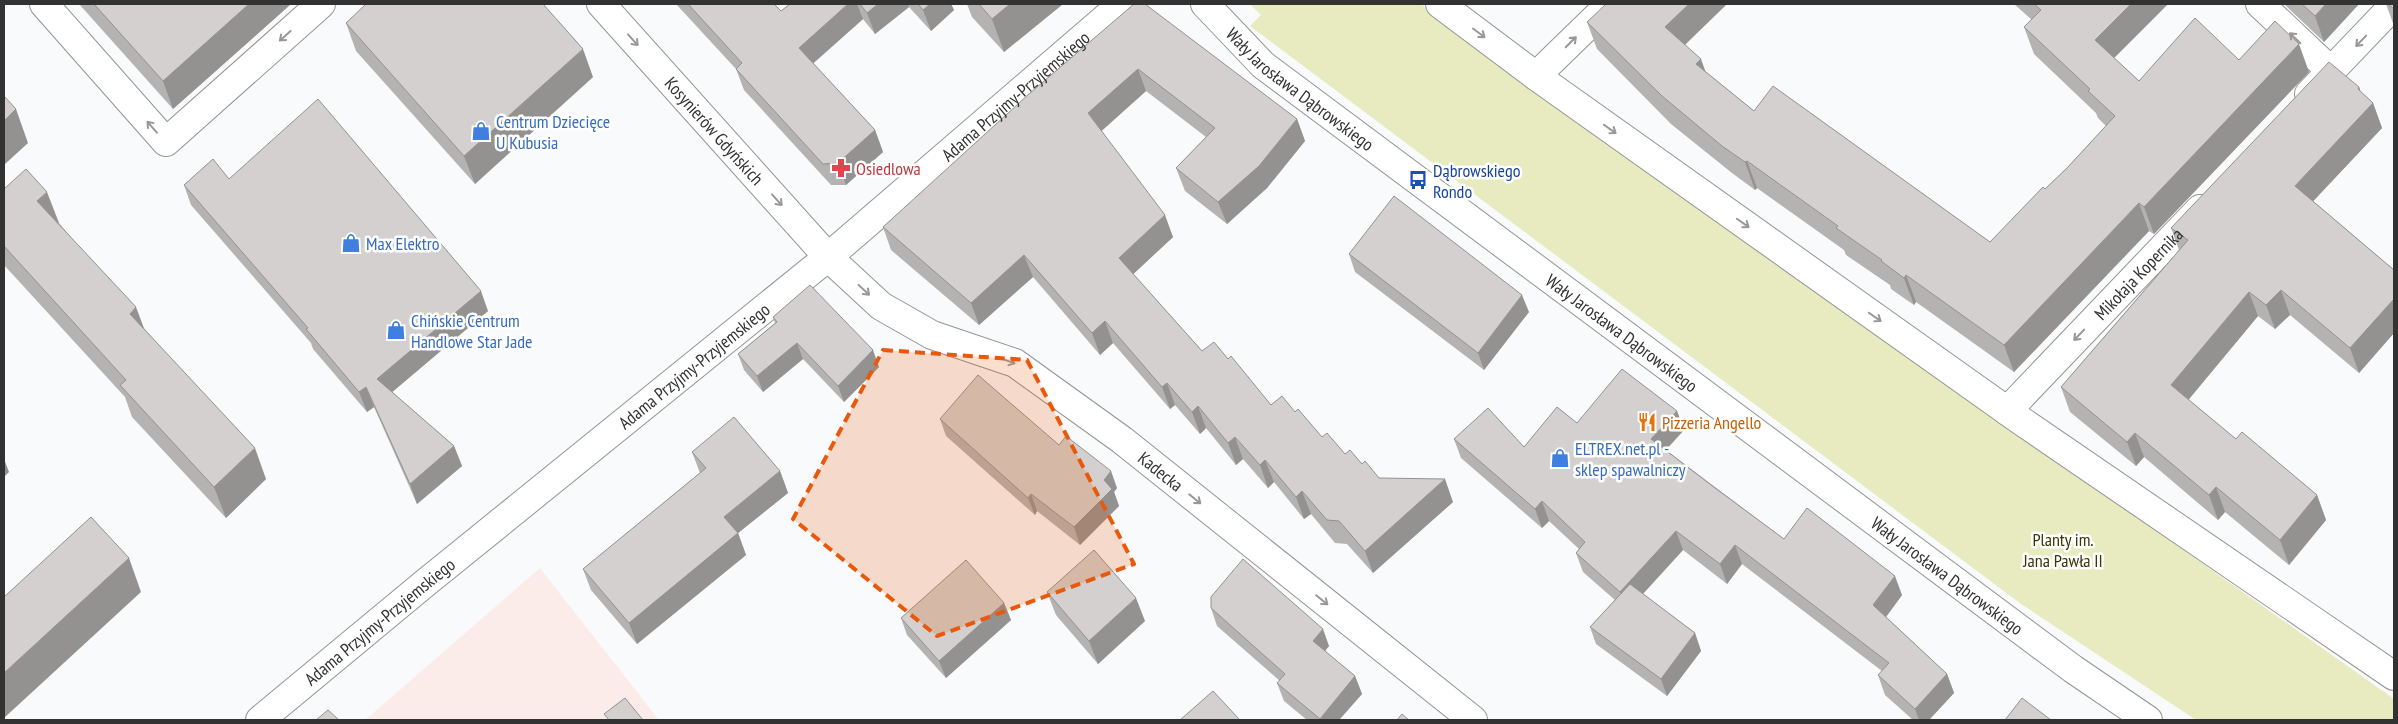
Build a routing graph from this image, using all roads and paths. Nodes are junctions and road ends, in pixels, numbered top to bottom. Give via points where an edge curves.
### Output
1 (44, 4) edge
2 (322, 4) edge
3 (601, 4) edge
4 (1122, 4) edge
5 (1205, 4) edge
6 (1440, 4) edge
7 (1610, 4) edge
8 (2260, 4) edge
9 (2394, 5) edge
10 (2330, 71) junction
11 (1536, 76) junction
12 (2289, 115) edge
13 (2213, 194) edge
14 (828, 257) junction
15 (2007, 411) junction
16 (2394, 676) edge
17 (260, 720) edge
18 (1473, 720) edge
19 (2148, 720) edge

2 -> 1 street via 166,142
3 -> 14 street, Kosynierów Gdyńskich
4 - 14 street, Adama Przyjmy-Przyjemskiego
5 - 19 street, Wały Jarosława Dąbrowskiego via 1263,65 2066,663
6 -> 11 street
11 -> 7 street
10 -> 8 street
9 -> 10 street
10 - 12 street
11 -> 15 street
13 -> 15 street, Mikołaja Kopernika
14 - 17 street, Adama Przyjmy-Przyjemskiego
14 -> 18 street, Kadecka via 881,306 932,335 1015,363 1122,440
15 - 16 street

